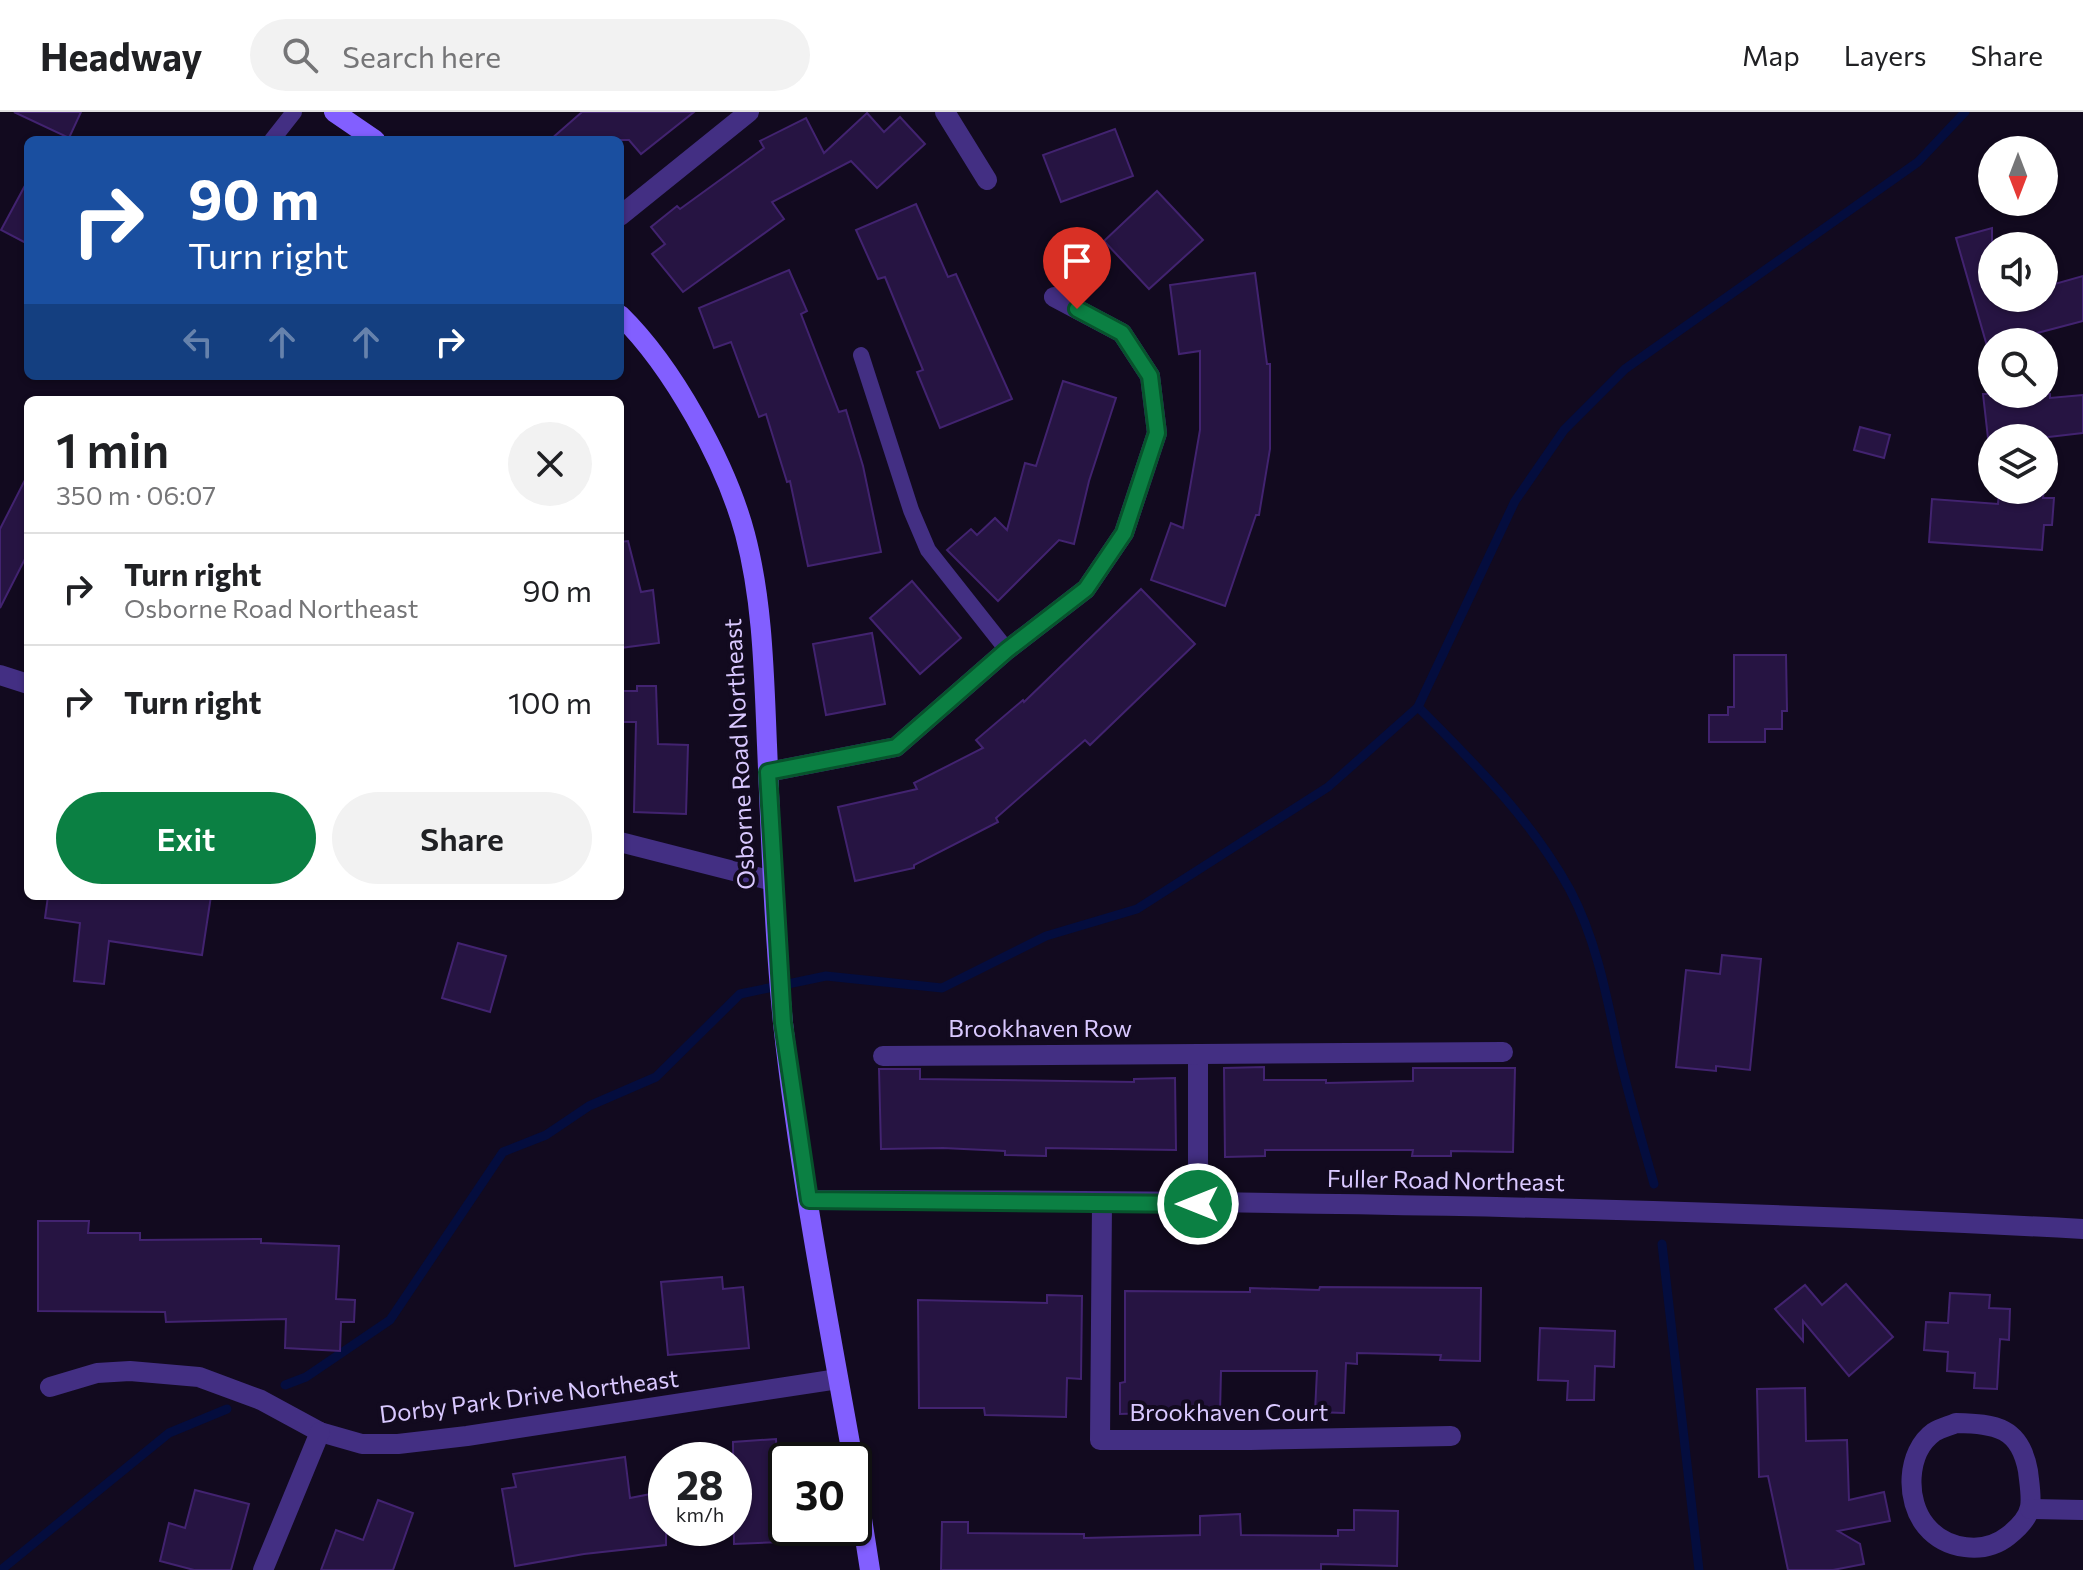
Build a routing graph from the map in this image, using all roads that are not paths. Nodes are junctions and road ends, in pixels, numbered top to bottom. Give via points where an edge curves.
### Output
1 (294, 112) edge
2 (334, 112) edge
3 (749, 112) edge
4 (945, 112) edge
5 (275, 136) edge
6 (369, 136) edge
7 (987, 180) dead end
8 (624, 213) edge
9 (1054, 297) dead end
10 (624, 320) edge
11 (861, 355) dead end
12 (1007, 650) junction
13 (0, 675) edge
14 (24, 683) edge
15 (768, 772) junction
16 (624, 843) edge
17 (773, 881) junction
18 (1503, 1052) dead end
19 (1198, 1054) junction
20 (883, 1056) dead end
21 (809, 1200) junction
22 (1102, 1203) junction
23 (1198, 1204) junction
24 (2083, 1229) edge
25 (838, 1379) junction
26 (50, 1387) dead end
27 (320, 1432) junction
28 (1451, 1436) dead end
29 (850, 1442) edge
30 (2030, 1509) junction
31 (2083, 1510) edge
32 (866, 1546) edge
33 (263, 1570) edge
34 (870, 1570) edge

1 - 5 lane
2 - 6 street
3 - 8 street
4 - 7 street
9 - 12 street via 1122,333 1150,376 1157,433 1124,533 1086,589
10 - 15 street, Osborne Road Northeast via 669,375 711,444 745,534 760,624
11 - 12 lane via 928,550
12 - 15 street via 896,747
13 - 14 street
15 - 17 street, Osborne Road Northeast
16 - 17 street
17 - 21 street, Osborne Road Northeast via 783,1023
18 - 19 street, Brookhaven Row
19 - 20 street, Brookhaven Row
19 - 23 street
21 - 22 street, Fuller Road Northeast
21 - 25 street, Osborne Road Northeast
22 - 23 street, Fuller Road Northeast
22 - 28 street, Brookhaven Court via 1100,1440
23 - 24 street, Fuller Road Northeast via 1835,1216
25 - 27 street, Dorby Park Drive Northeast via 398,1444 362,1444
25 - 29 street, Osborne Road Northeast
26 - 27 street, Dorby Park Drive Northeast via 97,1373 199,1377 261,1400
27 - 33 street
30 - 30 street via 2020,1526 1985,1548 1961,1547 1942,1538 1926,1526 1913,1500 1912,1469 1920,1445 1935,1431 1956,1423 2002,1429 2024,1450
30 - 31 street
32 - 34 street

